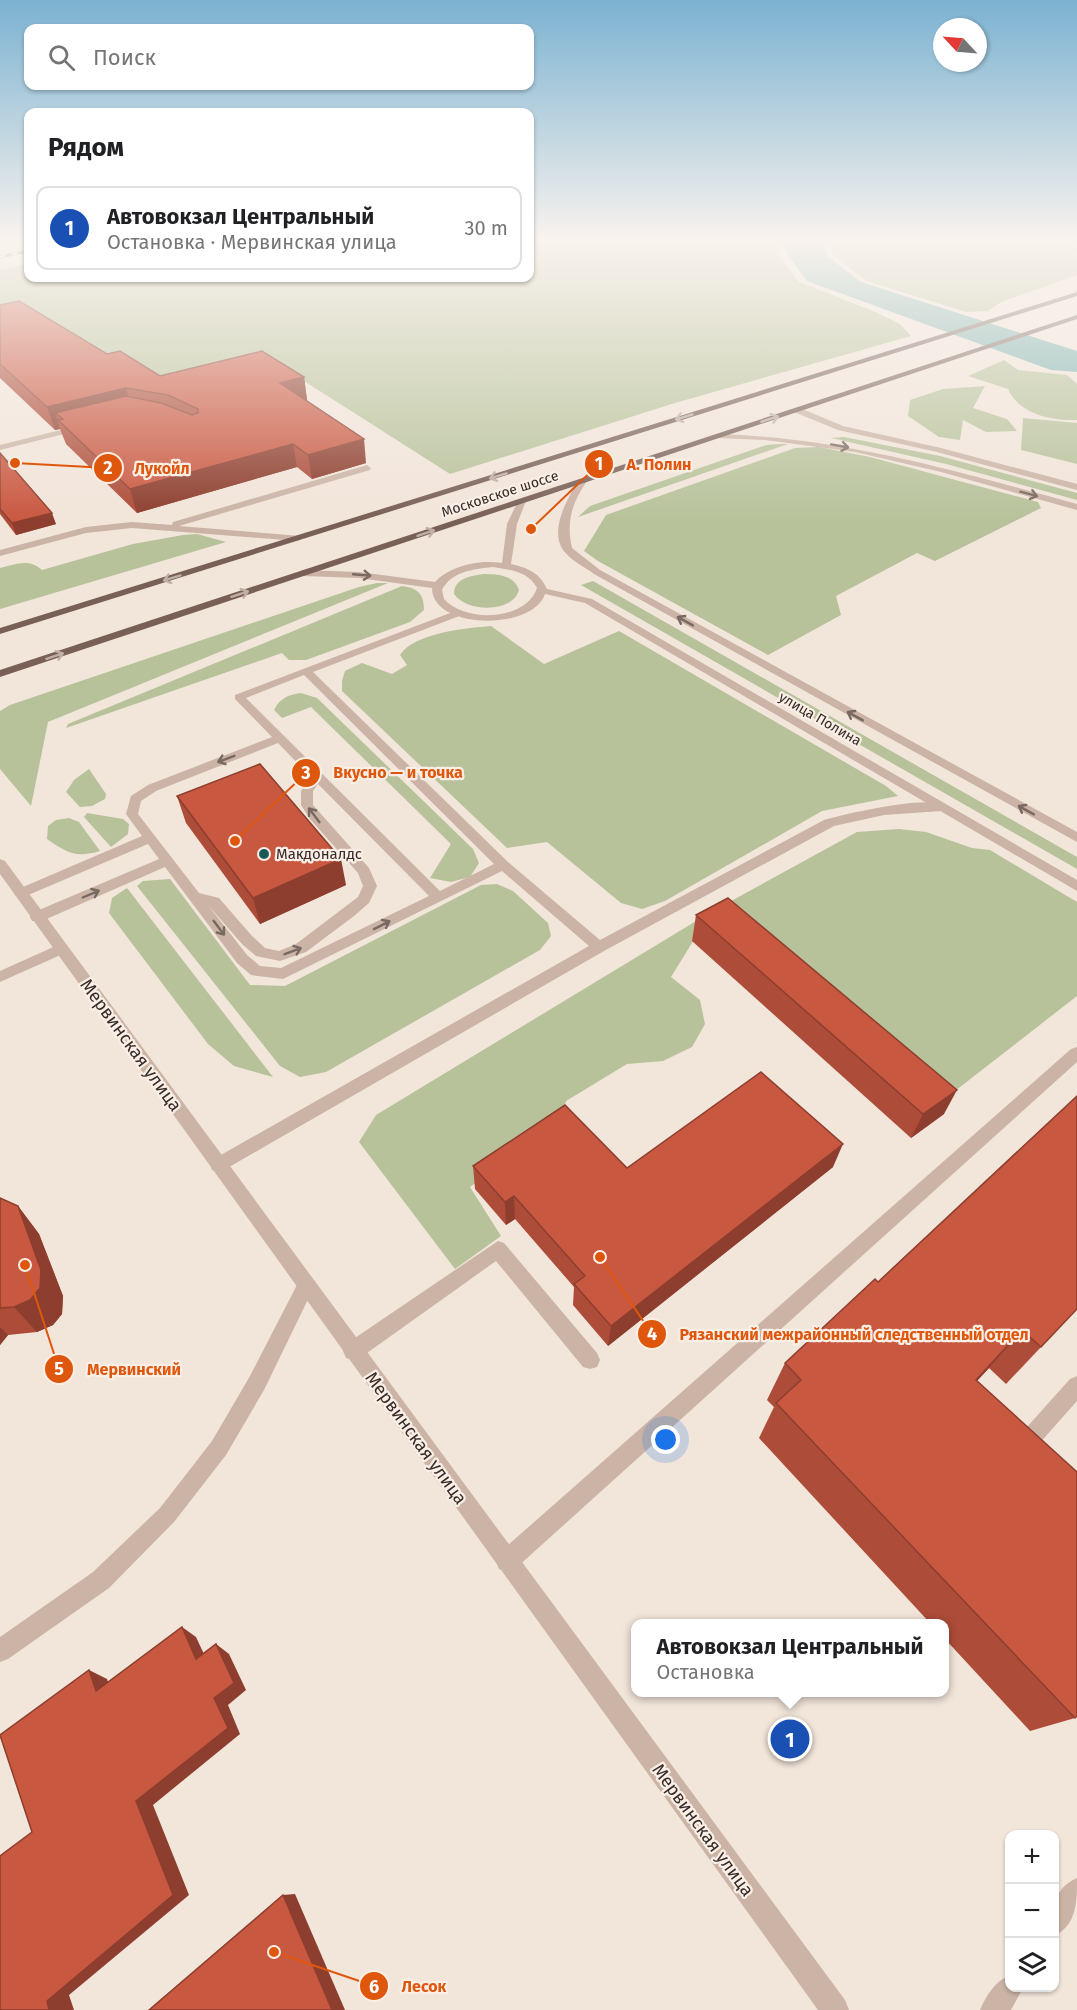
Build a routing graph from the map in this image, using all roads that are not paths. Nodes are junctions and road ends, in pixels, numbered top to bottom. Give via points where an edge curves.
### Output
1 (954, 333) edge
2 (1029, 333) edge
3 (797, 410) junction
4 (90, 425) edge
5 (719, 436) junction
6 (0, 448) edge
7 (367, 468) dead end
8 (583, 481) junction
9 (1077, 487) edge
10 (522, 501) junction
11 (1077, 507) edge
12 (167, 527) junction
13 (298, 538) junction
14 (0, 553) edge
15 (506, 565) junction
16 (303, 573) junction
17 (439, 586) junction
18 (543, 591) junction
19 (458, 613) junction
20 (0, 631) edge
21 (306, 671) junction
22 (0, 674) edge
23 (280, 738) junction
24 (318, 776) junction
25 (941, 807) junction
26 (150, 838) junction
27 (1077, 838) edge
28 (168, 861) junction
29 (0, 864) edge
30 (503, 865) junction
31 (1077, 886) edge
32 (21, 893) junction
33 (195, 897) junction
34 (438, 897) junction
35 (37, 917) junction
36 (599, 947) junction
37 (60, 949) junction
38 (0, 977) edge
39 (1077, 1053) edge
40 (218, 1165) junction
41 (306, 1286) junction
42 (353, 1351) junction
43 (590, 1360) dead end
44 (1077, 1386) edge
45 (1042, 1461) edge
46 (507, 1561) junction
47 (0, 1651) edge
48 (1077, 1891) edge
49 (1059, 1916) edge
50 (1007, 1992) edge
51 (834, 2010) edge
52 (994, 2010) edge

1 -> 13 main road, Московское шоссе
2 - 3 main road, Московское шоссе
5 -> 3 main road, Московское шоссе
3 - 9 street via 841,428
4 - 6 street
5 - 8 main road, Московское шоссе
5 -> 11 street via 807,440 862,450
7 - 12 street
8 - 10 main road, Московское шоссе
27 -> 8 street via 597,572 567,549 563,532 569,502
10 - 15 street via 512,524
16 -> 10 main road, Московское шоссе
12 - 13 street
12 - 14 street via 132,525 86,530
13 -> 20 main road, Московское шоссе
15 - 17 street via 464,568
15 - 18 street via 532,575
16 -> 17 street via 359,574
22 -> 16 main road, Московское шоссе
17 - 19 street via 440,601
18 - 19 street via 532,607 513,615 489,618
18 - 25 street, улица Полина via 588,601
19 - 21 street
21 - 23 street via 239,697
21 - 30 street
23 - 24 street
23 -> 26 street via 152,788 135,799 132,814
33 -> 24 street via 214,901 261,952 280,956 301,948 364,900 370,886 364,871 307,805 307,791
24 - 34 street
25 - 31 street, улица Полина
25 - 36 street via 862,812 829,823
26 - 28 street
26 - 32 street
28 - 33 street
35 -> 28 street
29 - 32 street, Мервинская улица
30 - 34 street
30 - 36 street
32 - 35 street, Мервинская улица
33 -> 34 street via 242,959 256,971 283,974
35 - 37 street, Мервинская улица
36 - 40 street
37 - 38 street
37 - 40 street, Мервинская улица
39 - 46 street
40 - 41 street, Мервинская улица
41 - 42 street, Мервинская улица
41 - 47 street via 219,1448 167,1515 101,1580
42 - 43 street via 498,1249
42 - 46 street, Мервинская улица
44 - 45 street via 1025,1444
46 - 51 street, Мервинская улица
48 - 49 street
50 - 52 street

